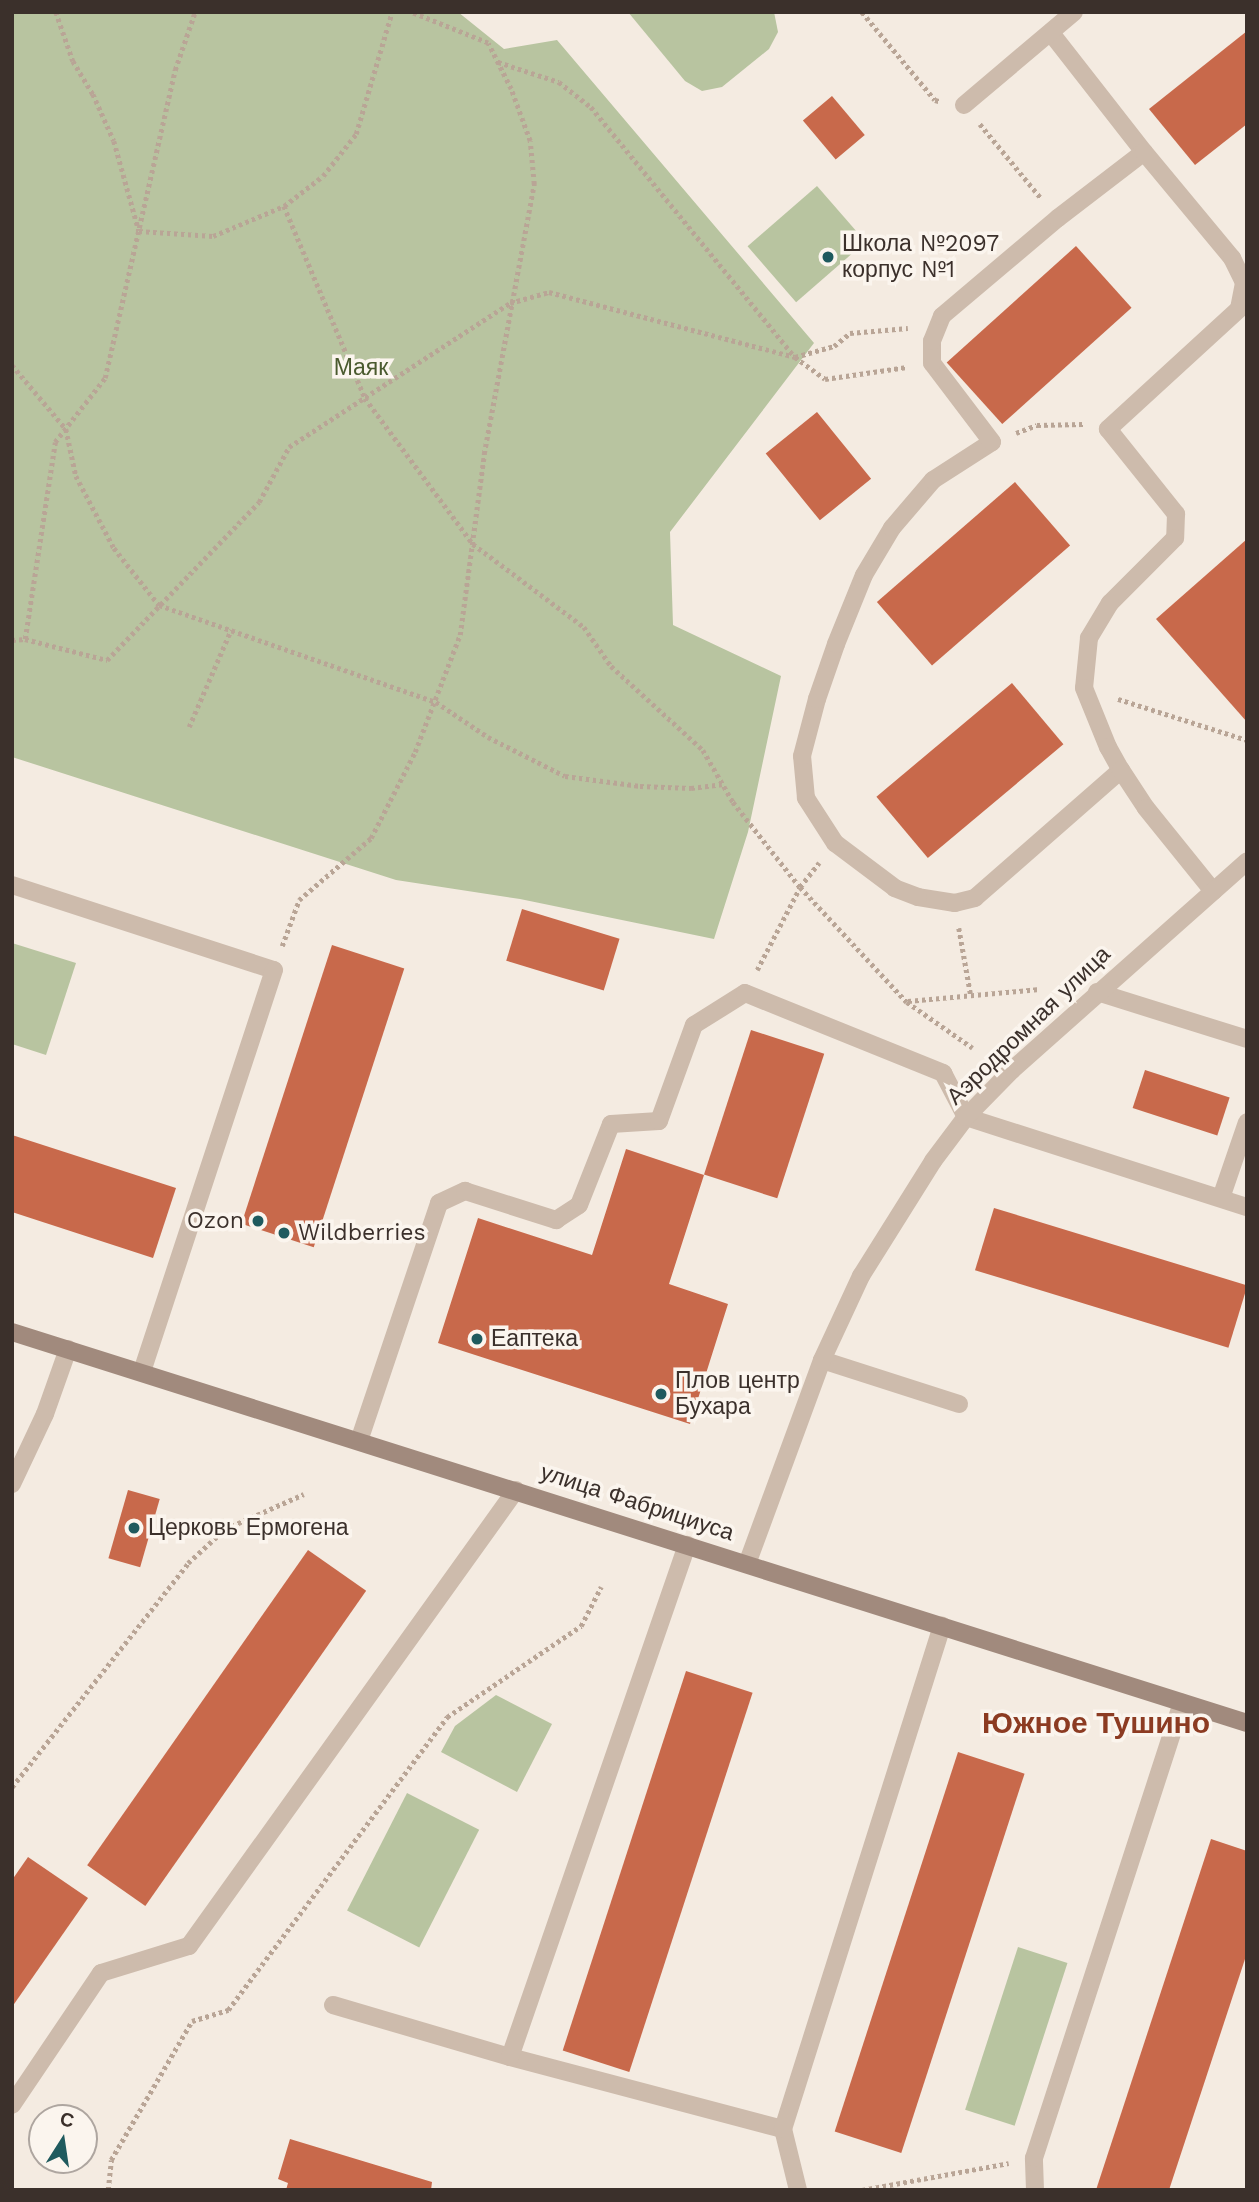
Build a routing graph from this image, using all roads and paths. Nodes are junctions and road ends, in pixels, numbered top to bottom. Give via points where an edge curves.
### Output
1 (56, 12) edge
2 (195, 12) edge
3 (392, 12) edge
4 (411, 12) edge
5 (862, 12) edge
6 (1074, 12) edge
7 (1051, 33) junction
8 (498, 62) junction
9 (964, 105) junction
10 (1144, 152) junction
11 (284, 206) junction
12 (1058, 218) junction
13 (139, 231) junction
14 (510, 303) junction
15 (904, 328) dead end
16 (795, 357) junction
17 (932, 363) junction
18 (12, 365) edge
19 (365, 398) junction
20 (66, 429) junction
21 (1108, 429) junction
22 (992, 442) junction
23 (473, 544) junction
24 (159, 606) junction
25 (231, 630) junction
26 (25, 639) junction
27 (12, 640) edge
28 (1084, 688) junction
29 (436, 702) junction
30 (189, 727) dead end
31 (1247, 740) edge
32 (1121, 770) junction
33 (722, 784) junction
34 (1244, 866) edge
35 (12, 885) edge
36 (800, 887) junction
37 (1213, 891) junction
38 (955, 903) junction
39 (274, 970) junction
40 (1039, 989) dead end
41 (1097, 992) junction
42 (745, 993) junction
43 (971, 996) junction
44 (907, 1002) junction
45 (1247, 1039) edge
46 (973, 1048) dead end
47 (966, 1117) junction
48 (1247, 1122) edge
49 (1221, 1198) junction
50 (1247, 1207) edge
51 (12, 1332) edge
52 (68, 1349) junction
53 (822, 1360) junction
54 (142, 1372) junction
55 (959, 1404) dead end
56 (359, 1441) junction
57 (12, 1484) edge
58 (516, 1490) junction
59 (304, 1494) dead end
60 (687, 1545) junction
61 (747, 1564) junction
62 (601, 1587) dead end
63 (942, 1626) junction
64 (1182, 1702) junction
65 (1247, 1723) edge
66 (12, 1787) edge
67 (333, 2005) dead end
68 (510, 2057) junction
69 (12, 2105) edge
70 (783, 2129) junction
71 (1034, 2158) junction
72 (108, 2190) edge
73 (798, 2190) edge
74 (862, 2190) edge
75 (1035, 2190) edge

1 - 13 path via 74,61 114,141
2 - 13 path via 175,70
3 - 11 path via 356,134 323,176
4 - 8 path via 488,43
5 - 9 path via 935,100
6 - 7 street
7 - 9 street
7 - 10 street
8 - 14 path via 530,141 534,184
8 - 16 path via 559,82 591,107
9 - 12 path
10 - 12 street
10 - 21 street via 1232,258 1244,283 1239,309
11 - 13 path via 213,236
11 - 19 path
12 - 17 street via 942,316 932,341
13 - 20 path via 104,378
14 - 16 path via 549,292
14 - 19 path
14 - 23 path
15 - 16 path via 850,333 834,346
16 - 17 path via 825,379
17 - 22 street
18 - 20 path
19 - 23 path
19 - 24 path via 289,447 259,502
20 - 24 path via 76,475 114,548
20 - 26 path via 55,442
21 - 22 path via 1076,423 1037,425
21 - 28 street via 1176,514 1175,538 1110,603 1089,638
22 - 38 street via 933,480 892,528 864,576 836,644 802,756 806,798 835,843 895,888
23 - 29 path via 460,635
23 - 33 path via 584,627 611,666 703,750
24 - 25 path
24 - 26 path via 107,660
25 - 29 path
25 - 30 path
26 - 27 path
28 - 31 path
28 - 32 street
29 - 33 path via 488,737 565,776 640,786
29 - 39 path via 372,838 299,900
32 - 37 street
32 - 38 street via 975,898
33 - 36 path
34 - 37 street, Аэродромная улица
35 - 39 street
36 - 42 path
36 - 44 path
37 - 41 street, Аэродромная улица
38 - 43 path
39 - 54 street
40 - 43 path
41 - 45 street
41 - 47 street, Аэродромная улица
42 - 47 street via 943,1073
42 - 56 street via 694,1025 659,1121 611,1124 579,1205 556,1220 465,1191 439,1203
43 - 44 path
44 - 46 path
47 - 49 street
47 - 53 street, Аэродромная улица via 892,1223
48 - 49 street
49 - 50 street
51 - 52 main road, улица Фабрициуса
52 - 54 main road, улица Фабрициуса
52 - 57 street via 45,1414
53 - 55 street
53 - 61 street, Аэродромная улица
54 - 56 main road, улица Фабрициуса
56 - 58 main road, улица Фабрициуса
58 - 60 main road, улица Фабрициуса
58 - 69 street via 188,1946 101,1973
59 - 66 path via 225,1529 188,1563
60 - 61 main road, улица Фабрициуса
60 - 68 street
61 - 63 main road, улица Фабрициуса
62 - 72 path via 581,1626 447,1717 228,2010 192,2021 111,2160
63 - 64 main road, улица Фабрициуса
63 - 70 street
64 - 65 main road, улица Фабрициуса
64 - 71 street
67 - 68 street
68 - 70 street
70 - 73 street
71 - 74 path
71 - 75 street

